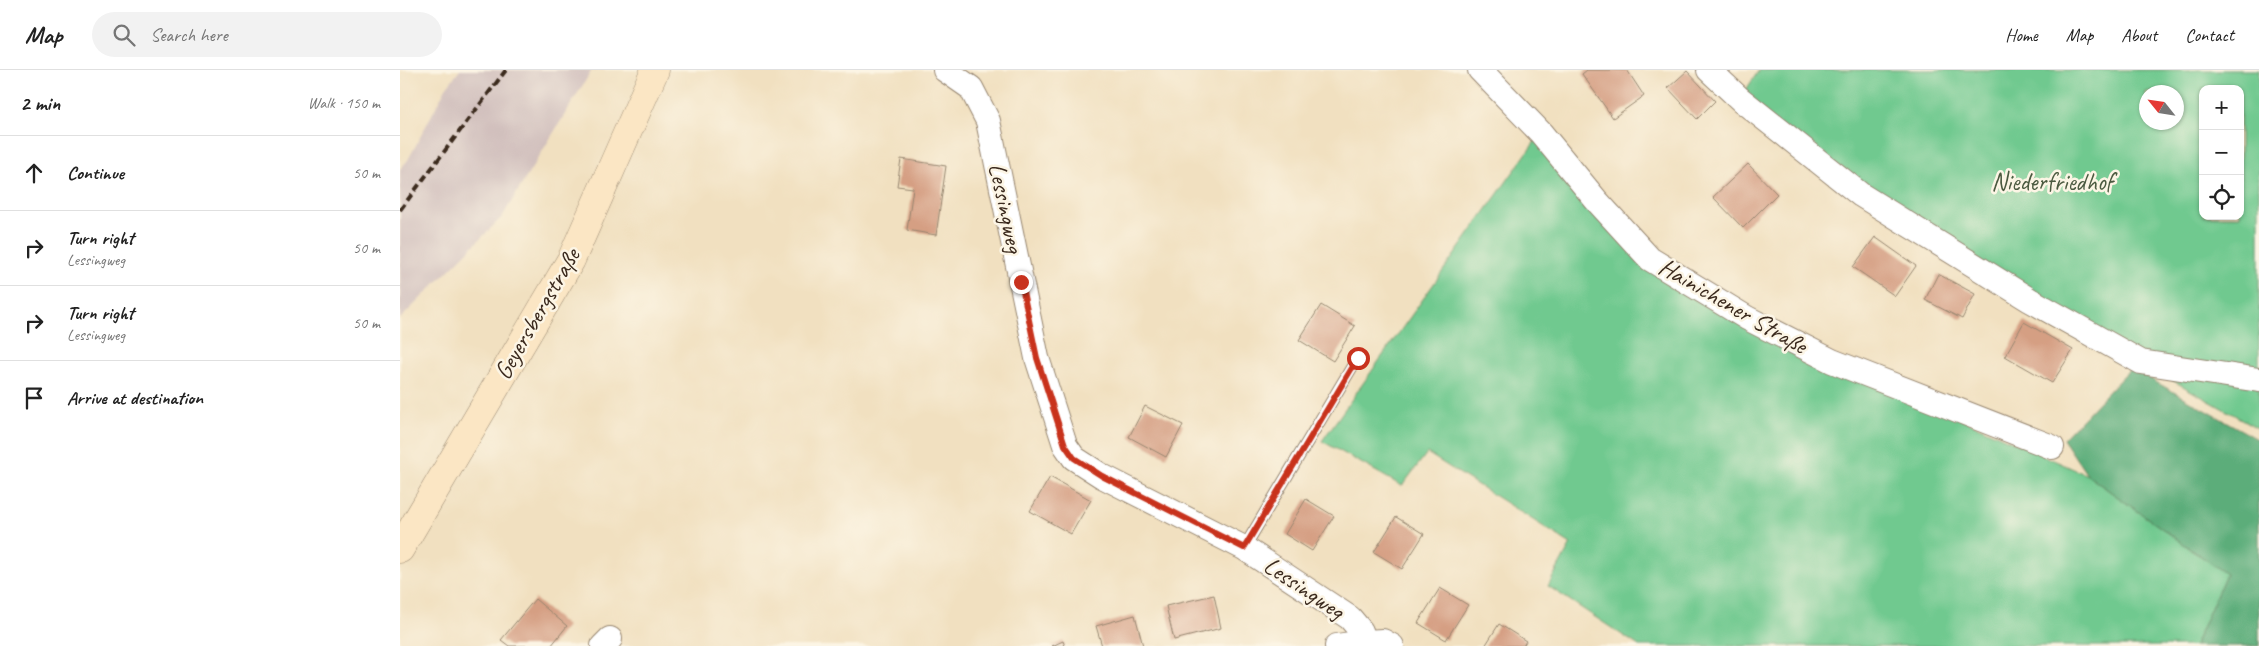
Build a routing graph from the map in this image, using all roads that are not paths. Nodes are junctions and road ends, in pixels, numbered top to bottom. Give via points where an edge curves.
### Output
1 (655, 70) edge
2 (946, 70) edge
3 (1480, 70) edge
4 (1709, 70) edge
5 (1358, 358) dead end
6 (2259, 380) edge
7 (2052, 447) dead end
8 (1244, 548) junction
9 (400, 549) edge
10 (1364, 642) junction
11 (1338, 646) edge
12 (1392, 646) edge

1 - 9 main road, Geyersbergstraße via 571,260
2 - 8 street, Lessingweg via 971,88 988,122 1037,358 1065,445 1074,458 1102,476
3 - 7 street, Hainichener Straße via 1541,133 1650,259 1747,318 1832,361
4 - 6 street via 1740,99 1861,196 2030,300 2141,362
5 - 8 lane
8 - 10 street, Lessingweg via 1350,618 1361,630
10 - 11 street
10 - 12 street, Lessingweg via 1383,641

